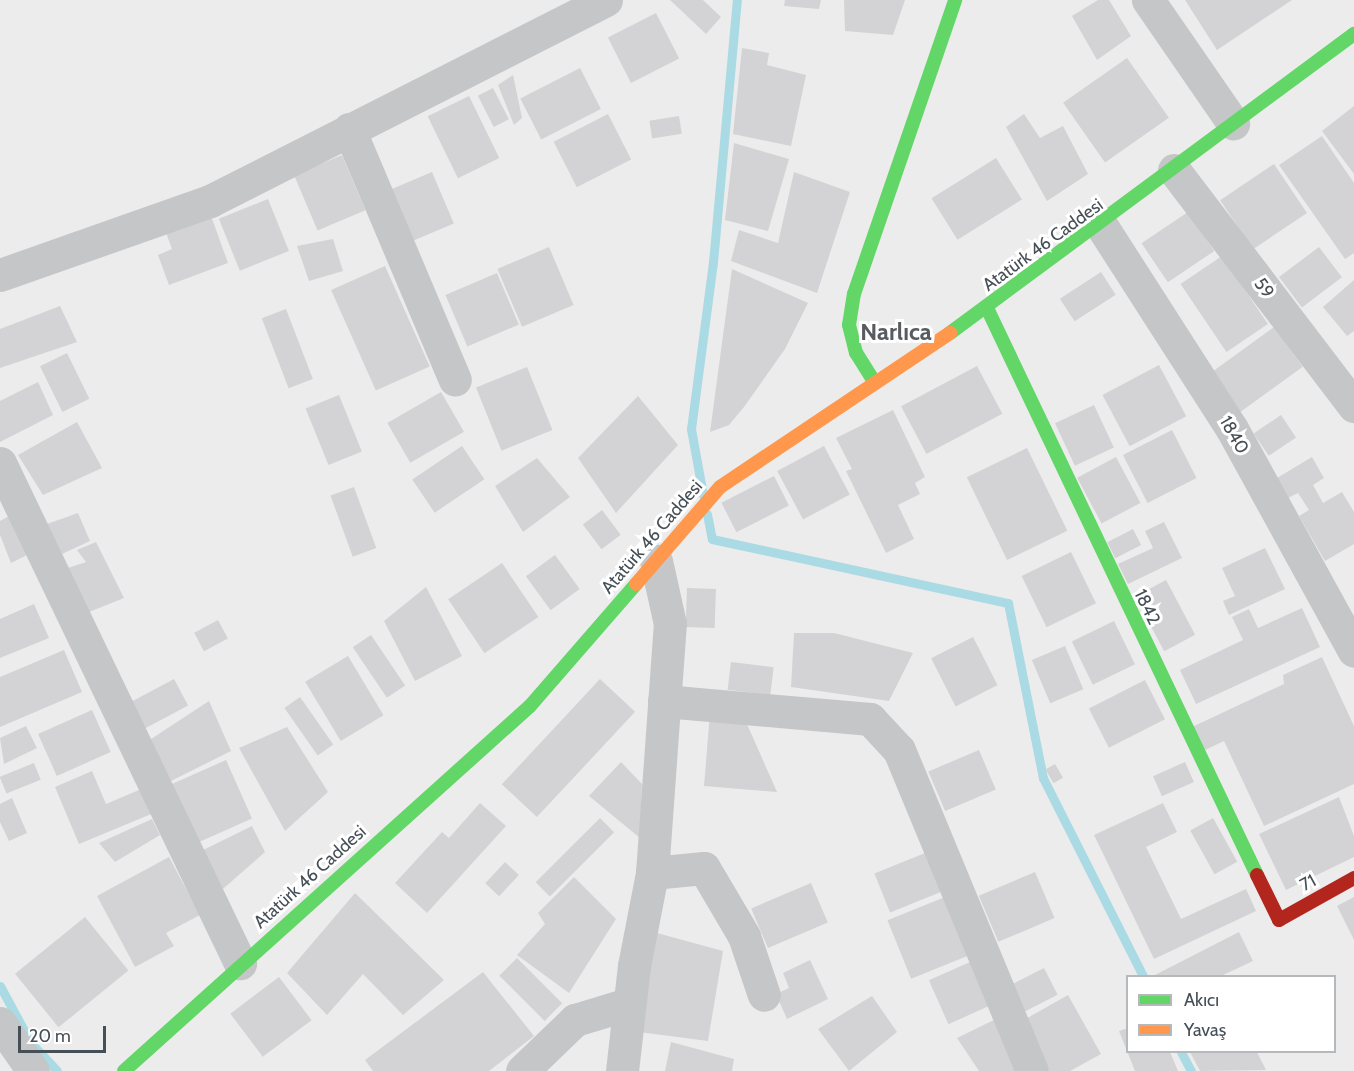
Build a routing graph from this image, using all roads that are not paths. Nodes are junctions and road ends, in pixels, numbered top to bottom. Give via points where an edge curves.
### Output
1 (606, 0) edge
2 (955, 0) edge
3 (1148, 0) edge
4 (1354, 34) edge
5 (1233, 123) junction
6 (349, 129) junction
7 (1174, 170) junction
8 (1101, 225) junction
9 (0, 275) edge
10 (987, 308) junction
11 (455, 380) dead end
12 (875, 382) junction
13 (1354, 406) edge
14 (0, 463) edge
15 (656, 561) junction
16 (1354, 651) edge
17 (664, 701) junction
18 (652, 873) junction
19 (1354, 878) edge
20 (1279, 920) joint
21 (240, 963) junction
22 (764, 995) dead end
23 (628, 1005) junction
24 (0, 1023) edge
25 (0, 1059) edge
26 (18, 1071) edge
27 (33, 1071) edge
28 (124, 1071) edge
29 (522, 1071) edge
30 (622, 1071) edge
31 (1032, 1071) edge

1 - 6 street
2 - 12 street via 854,294 849,325 856,353
3 - 5 street
4 - 5 street, Atatürk 46 Caddesi
5 - 7 street, Atatürk 46 Caddesi
6 - 9 street via 210,201
6 - 11 street
7 - 8 street, Atatürk 46 Caddesi
7 - 13 street, 59
8 - 10 street, Atatürk 46 Caddesi
8 - 16 street, 1840 via 1232,429
10 - 12 street, Atatürk 46 Caddesi
10 - 20 street, 1842
12 - 15 street, Atatürk 46 Caddesi via 715,492
14 - 21 street
15 - 17 street via 670,624
15 - 21 street, Atatürk 46 Caddesi via 530,706
17 - 18 street
17 - 31 street via 870,718 899,750
18 - 22 street via 704,868 744,936
18 - 23 street
19 - 20 street, 71
21 - 28 street, Atatürk 46 Caddesi
23 - 29 street via 575,1020
23 - 30 street
24 - 27 street
25 - 26 street

